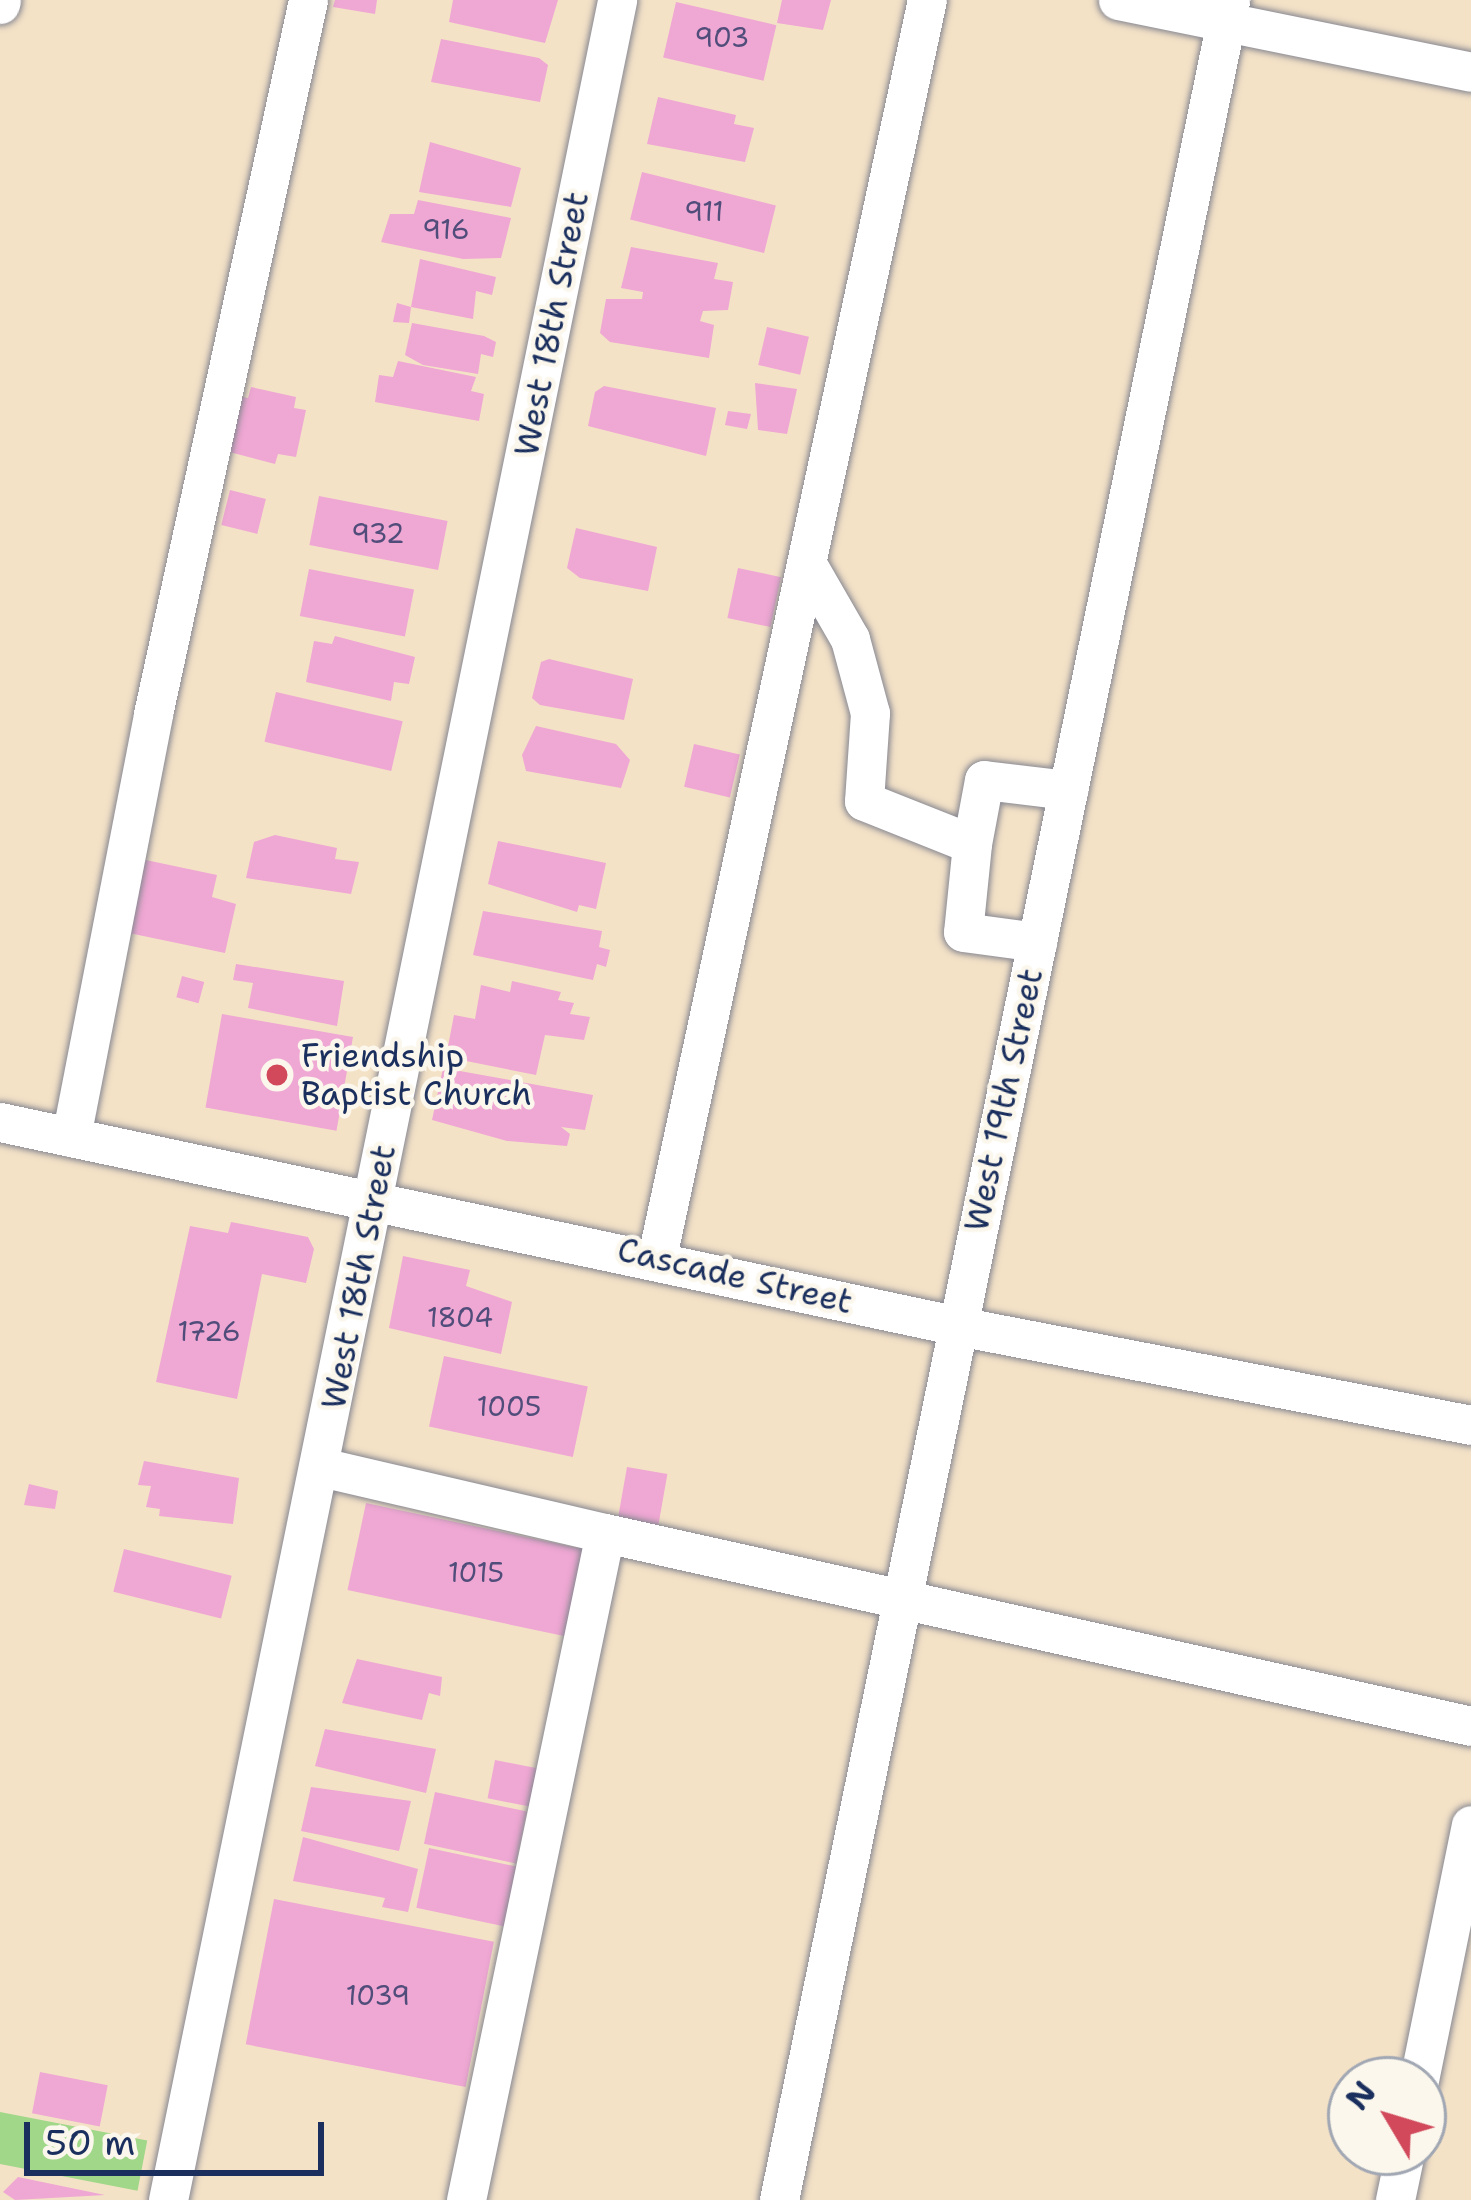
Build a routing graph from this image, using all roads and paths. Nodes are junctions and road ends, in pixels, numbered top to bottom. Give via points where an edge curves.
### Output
1 (308, 0) edge
2 (617, 0) edge
3 (927, 0) edge
4 (1118, 0) edge
5 (1228, 12) edge
6 (1471, 72) edge
7 (808, 566) junction
8 (1068, 790) junction
9 (972, 844) junction
10 (1036, 942) junction
11 (0, 1122) edge
12 (70, 1137) junction
13 (376, 1199) junction
14 (657, 1257) junction
15 (958, 1326) junction
16 (1471, 1425) edge
17 (321, 1466) junction
18 (605, 1533) junction
19 (901, 1602) junction
20 (1471, 1726) edge
21 (1471, 1825) edge
22 (1424, 2056) edge
23 (168, 2200) edge
24 (466, 2200) edge
25 (779, 2200) edge

1 - 12 street
2 - 13 street, West 18th Street
3 - 7 street
4 - 5 street
5 - 6 street
5 - 8 street, West 19th Street
7 - 9 street via 850,639 869,713 864,801
7 - 14 street
8 - 9 street via 984,780
8 - 10 street, West 19th Street
9 - 10 street via 963,932
10 - 15 street, West 19th Street
11 - 12 street, Cascade Street
12 - 13 street, Cascade Street
13 - 14 street, Cascade Street
13 - 17 street, West 18th Street
14 - 15 street, Cascade Street
15 - 16 street, Cascade Street
15 - 19 street, West 19th Street
17 - 18 street
17 - 23 street, West 18th Street
18 - 19 street
18 - 24 street
19 - 20 street
19 - 25 street, West 19th Street
21 - 22 street

